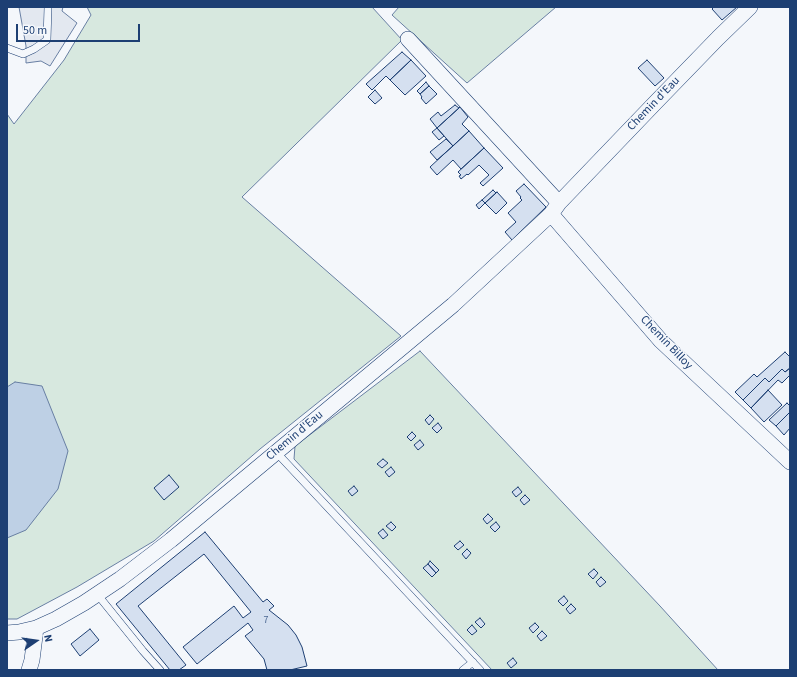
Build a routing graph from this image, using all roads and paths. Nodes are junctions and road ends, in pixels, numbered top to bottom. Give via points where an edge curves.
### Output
1 (48, 7) edge
2 (750, 7) edge
3 (408, 39) dead end
4 (7, 48) edge
5 (555, 208) junction
6 (276, 452) junction
7 (790, 462) edge
8 (97, 594) junction
9 (36, 628) junction
10 (7, 633) edge
11 (473, 662) junction
12 (29, 670) edge
13 (160, 670) edge
14 (463, 670) edge
15 (480, 670) edge

1 - 4 lane via 47,40 23,54
2 - 5 street, Chemin d'Eau via 712,43
3 - 5 street
5 - 6 street, Chemin d'Eau via 453,305
5 - 7 street, Chemin Billoy via 661,341
6 - 8 street, Chemin d'Eau via 172,540
6 - 11 lane
8 - 9 street, Chemin d'Eau
8 - 13 lane
9 - 10 street, Chemin d'Eau
9 - 12 street
11 - 14 lane
11 - 15 lane

